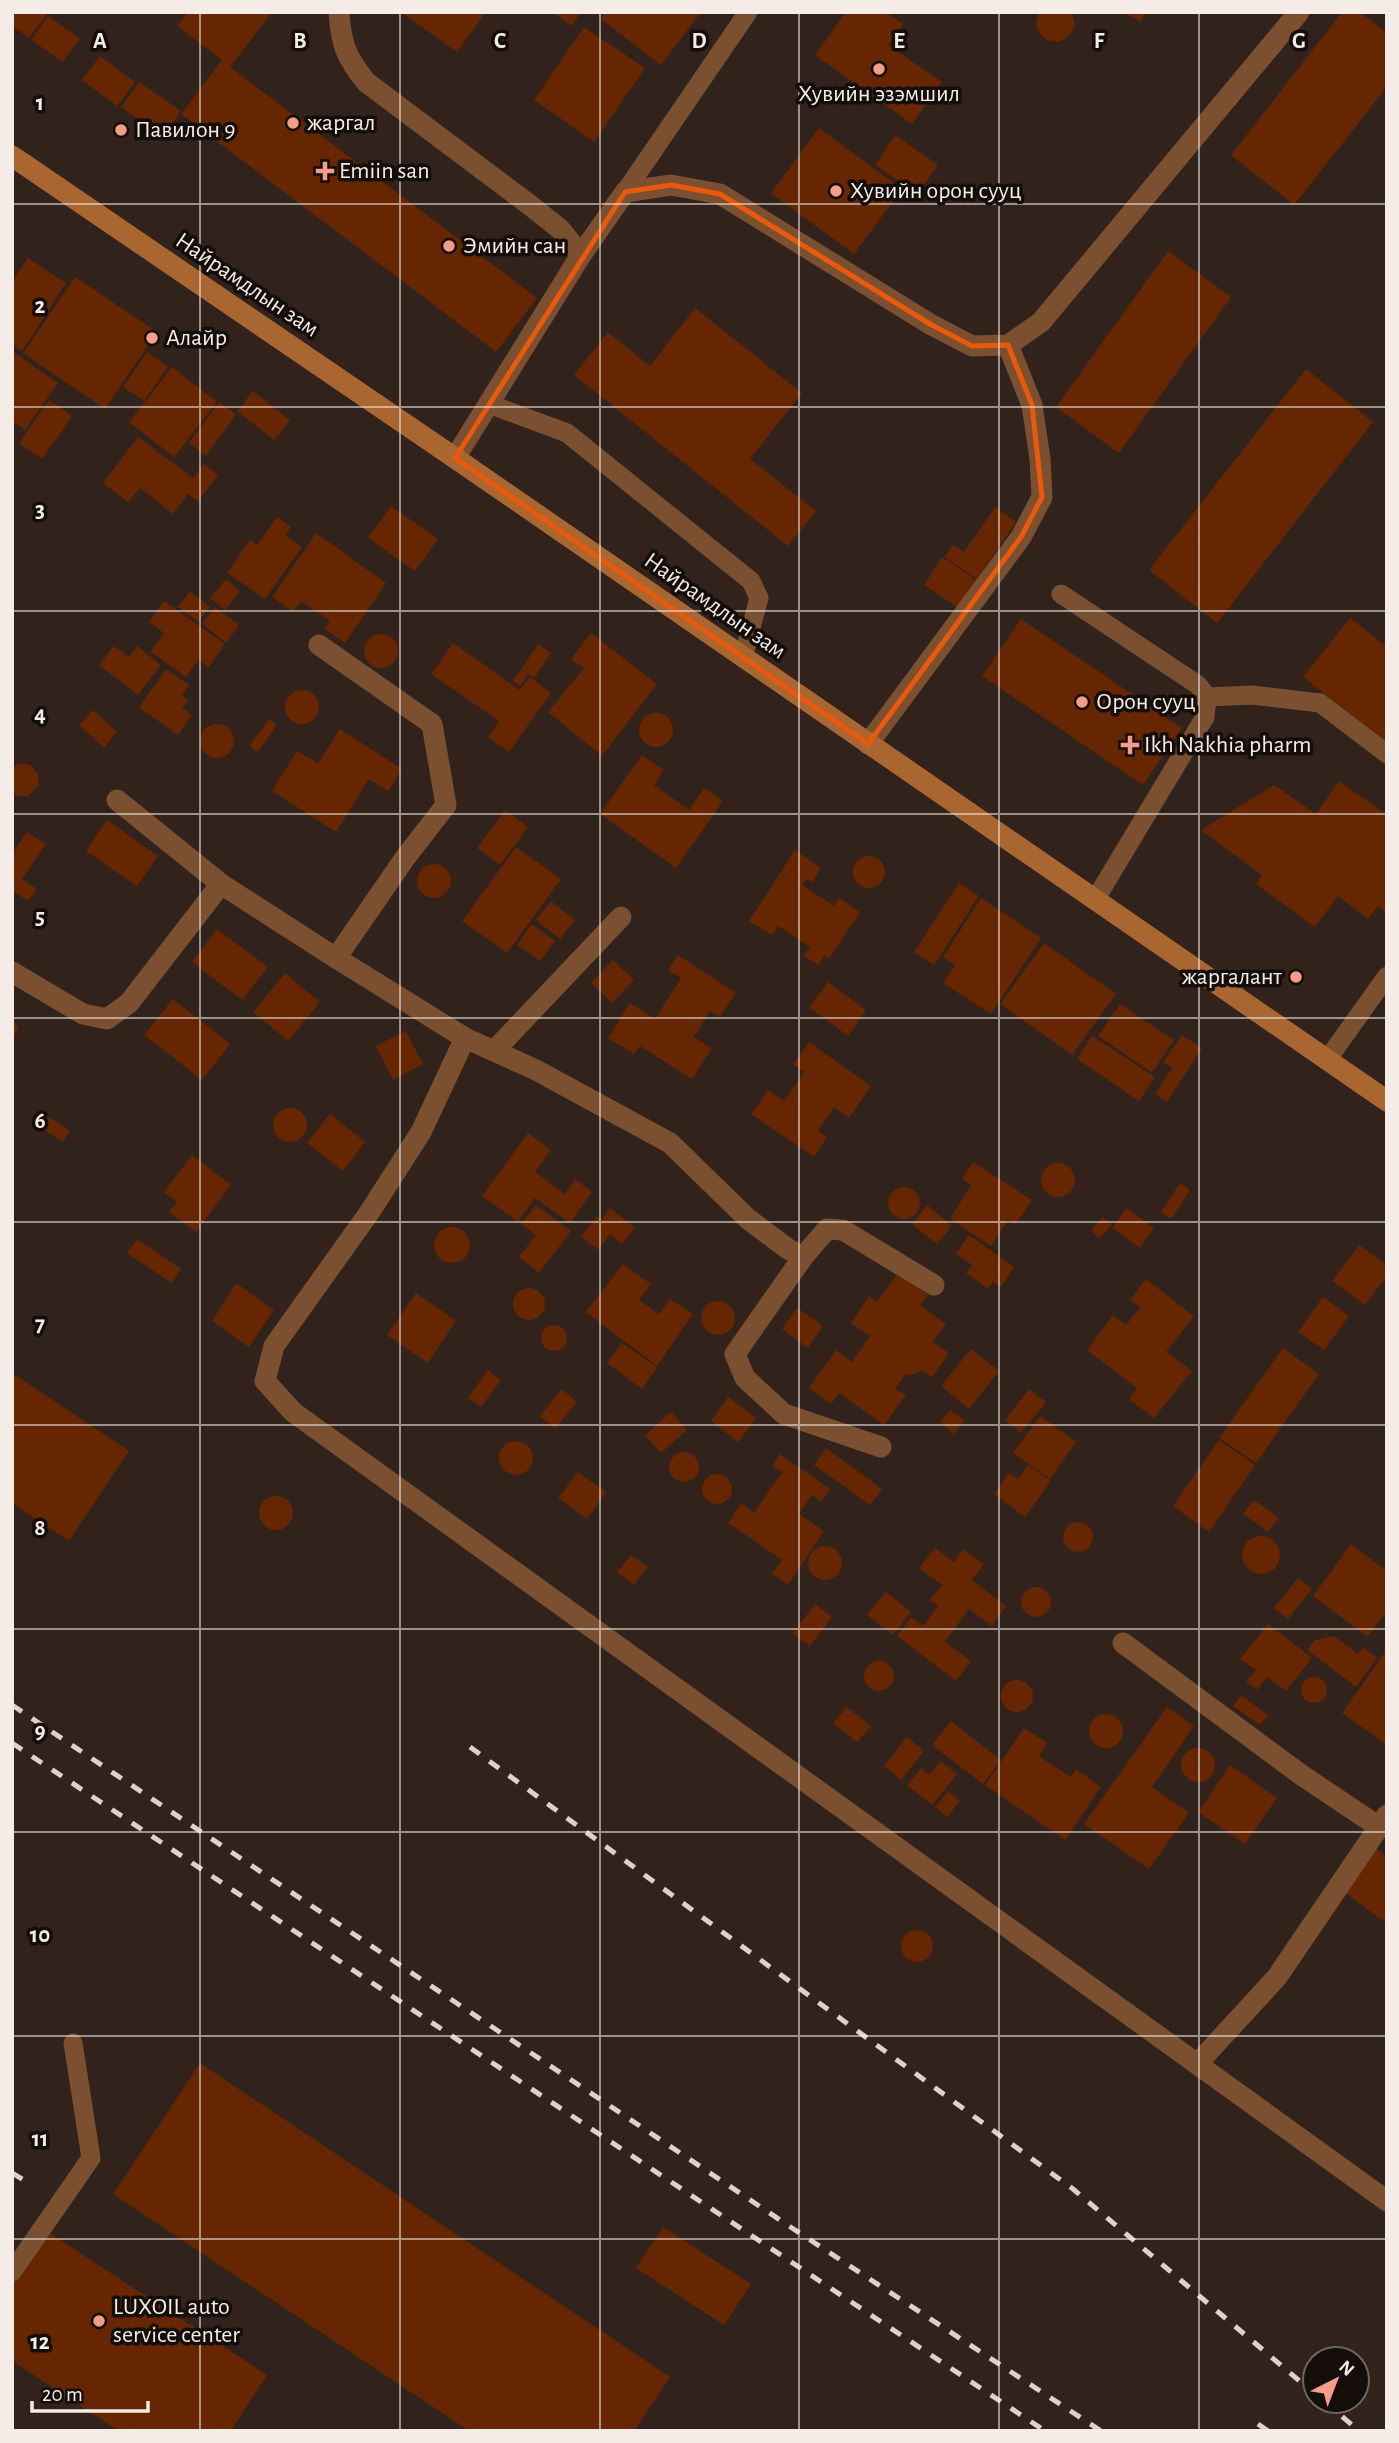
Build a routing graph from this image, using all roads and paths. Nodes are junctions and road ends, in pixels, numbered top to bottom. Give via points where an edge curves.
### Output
1 (339, 12) edge
2 (748, 12) edge
3 (1299, 12) edge
4 (12, 156) edge
5 (625, 192) junction
6 (581, 255) junction
7 (1008, 345) junction
8 (489, 404) junction
9 (455, 458) junction
10 (1061, 594) dead end
11 (319, 645) dead end
12 (743, 658) junction
13 (1208, 697) junction
14 (868, 744) junction
15 (1387, 754) edge
16 (117, 800) dead end
17 (221, 884) junction
18 (1095, 901) junction
19 (621, 917) dead end
20 (336, 958) junction
21 (12, 972) edge
22 (1387, 976) edge
23 (465, 1038) junction
24 (494, 1051) junction
25 (1327, 1060) junction
26 (1387, 1101) edge
27 (803, 1257) junction
28 (934, 1285) dead end
29 (881, 1447) dead end
30 (1123, 1643) dead end
31 (1383, 1821) edge
32 (73, 2043) dead end
33 (1198, 2063) junction
34 (1387, 2201) edge
35 (12, 2272) edge

1 - 6 street via 340,37 349,62 366,82 560,229
2 - 5 lane
3 - 7 street via 1041,322
4 - 9 main road, Найрамдлын зам
5 - 6 street
5 - 7 street via 671,185 720,194 930,324 972,346
6 - 8 street
7 - 14 street via 1032,405 1042,497 1021,537
8 - 9 street
8 - 12 lane via 567,433 751,581 759,598
9 - 12 main road, Найрамдлын зам
10 - 13 lane via 1198,685
11 - 20 street via 432,724 446,805
12 - 14 main road, Найрамдлын зам
13 - 15 lane via 1252,695 1320,703
13 - 18 lane via 1205,717
14 - 18 main road, Найрамдлын зам
16 - 17 street
17 - 20 street
17 - 21 street via 129,1003 107,1019 83,1014
18 - 25 main road, Найрамдлын зам
19 - 24 street
20 - 23 street
22 - 25 lane
23 - 24 street
23 - 33 street via 421,1132 274,1346 265,1381 293,1412
24 - 27 street via 670,1143 748,1219
25 - 26 main road, Найрамдлын зам
27 - 28 street via 827,1230 843,1230
27 - 29 street via 735,1354 745,1378 784,1413
30 - 31 street via 1300,1774
31 - 33 street via 1277,1977
32 - 35 lane via 91,2158
33 - 34 street

